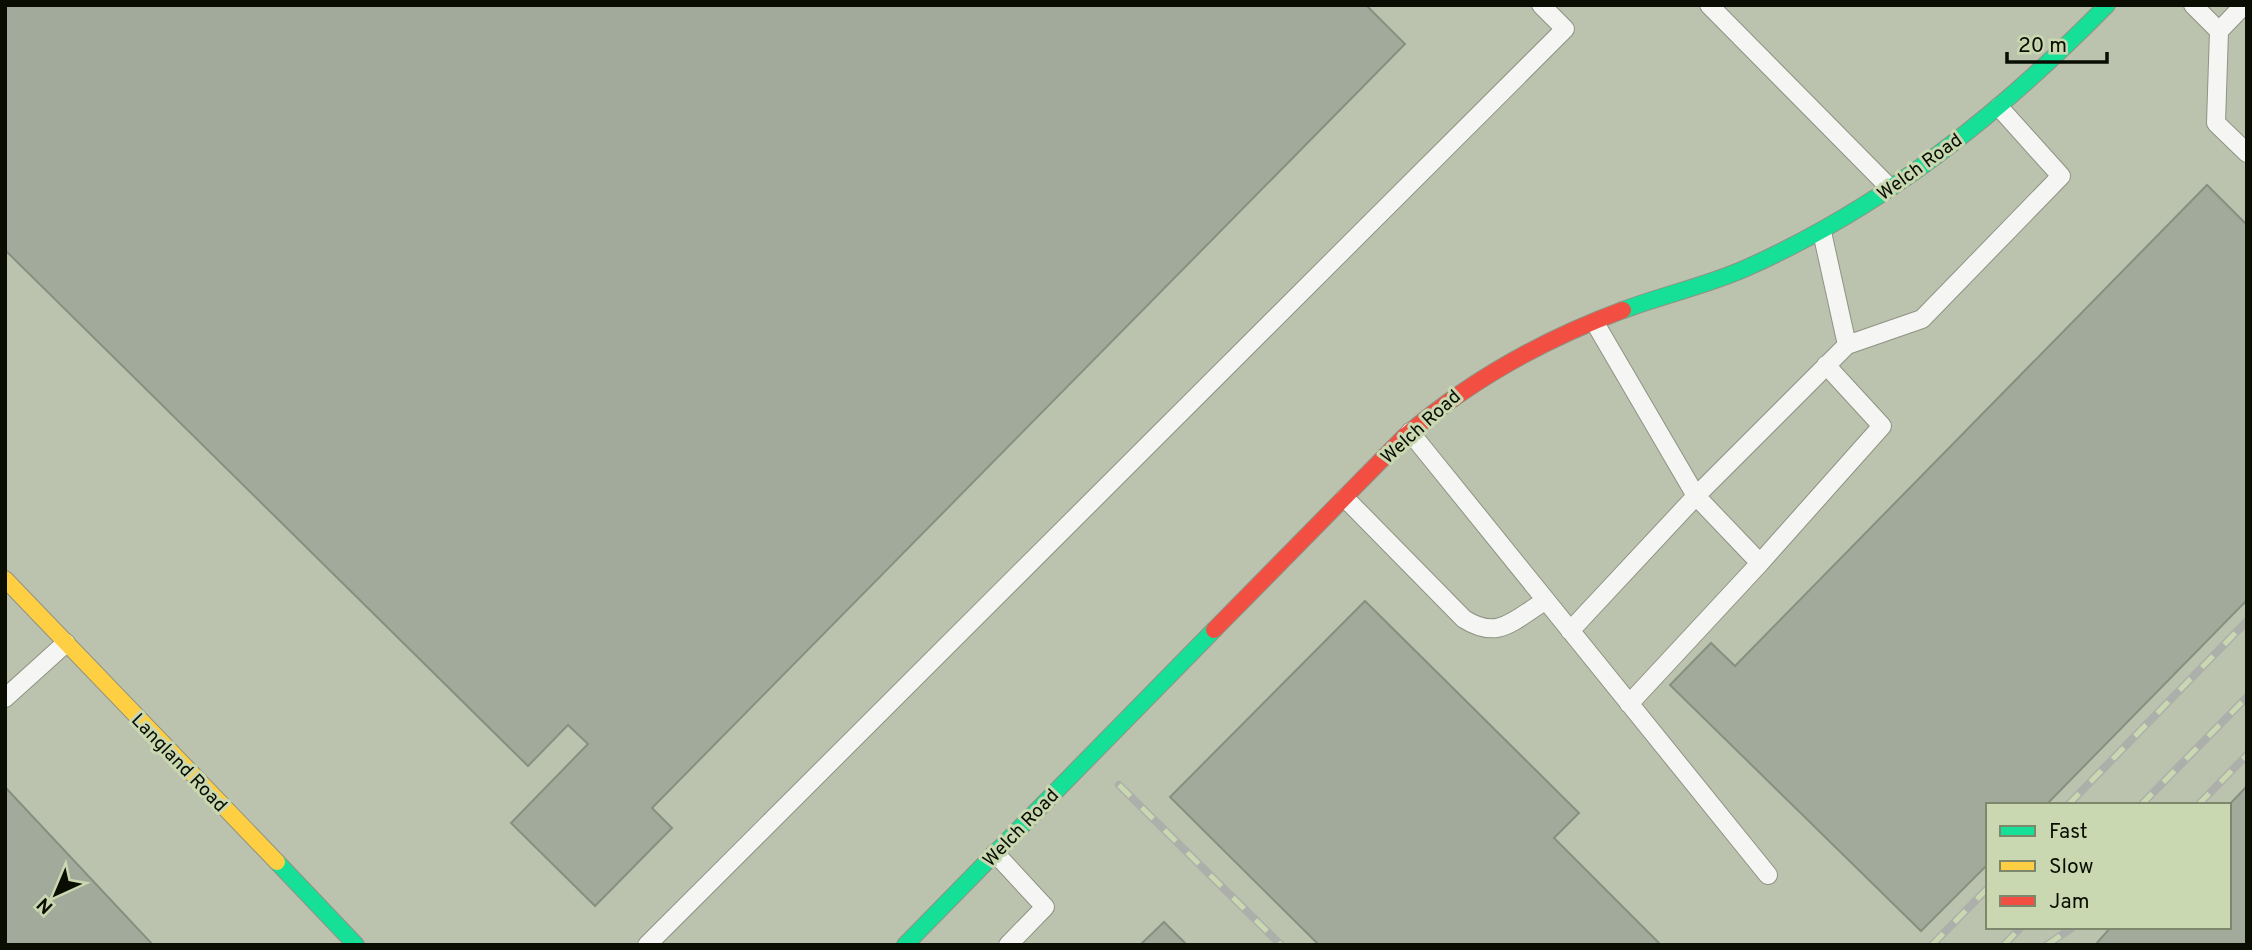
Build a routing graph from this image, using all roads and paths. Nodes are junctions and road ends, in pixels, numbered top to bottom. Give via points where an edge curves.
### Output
1 (1541, 5) edge
2 (1709, 5) edge
3 (2107, 5) edge
4 (2193, 5) edge
5 (2244, 5) edge
6 (2219, 31) junction
7 (1998, 107) junction
8 (2247, 153) edge
9 (1889, 187) junction
10 (1822, 232) junction
11 (1595, 323) junction
12 (1847, 345) junction
13 (1826, 365) junction
14 (1410, 432) junction
15 (1696, 496) junction
16 (1345, 498) junction
17 (1760, 563) junction
18 (5, 579) edge
19 (1545, 601) junction
20 (1570, 631) junction
21 (66, 643) junction
22 (5, 698) edge
23 (1629, 704) junction
24 (995, 853) junction
25 (1768, 875) dead end
26 (356, 945) edge
27 (647, 945) edge
28 (905, 945) edge
29 (1008, 945) edge

1 - 27 lane via 1565,29
2 - 9 lane
3 - 7 street, Welch Road
4 - 6 lane
5 - 6 lane
6 - 8 lane via 2217,123
7 - 9 street, Welch Road
7 - 12 lane via 2061,176 1922,318
9 - 10 street, Welch Road
10 - 11 street, Welch Road via 1741,270
10 - 12 lane
11 - 14 street, Welch Road via 1505,362 1454,393
11 - 15 lane
12 - 13 lane
13 - 15 lane
13 - 17 lane via 1882,426
14 - 16 street, Welch Road
14 - 19 lane
15 - 17 lane
15 - 20 lane
16 - 19 lane via 1464,619 1480,629 1494,631
16 - 24 street, Welch Road
17 - 23 lane
18 - 21 street, Langland Road
19 - 20 lane
20 - 23 lane
21 - 22 lane
21 - 26 street, Langland Road
23 - 25 lane
24 - 28 street, Welch Road
24 - 29 lane via 1045,907

